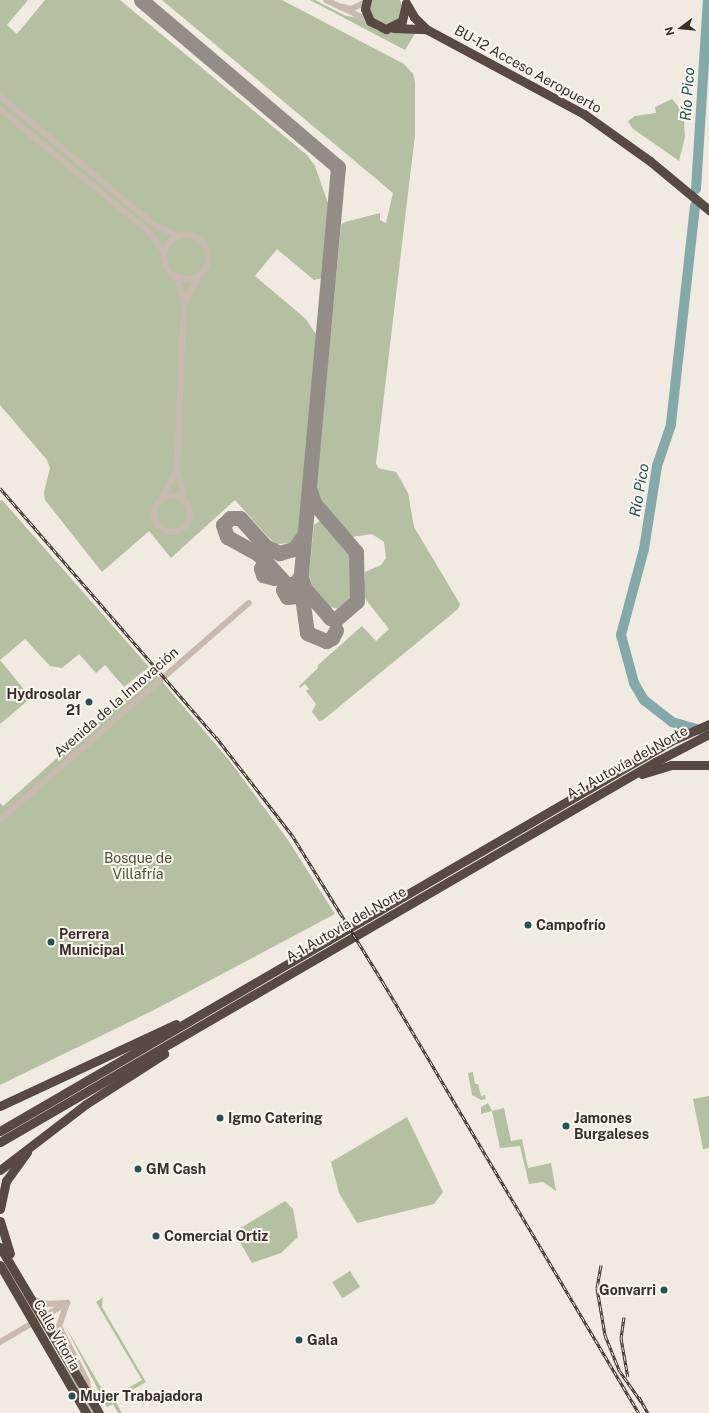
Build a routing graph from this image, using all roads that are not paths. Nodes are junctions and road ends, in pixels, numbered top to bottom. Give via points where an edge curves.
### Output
1 (326, 0) edge
2 (367, 1) edge
3 (405, 1) edge
4 (337, 6) junction
5 (370, 21) junction
6 (392, 28) junction
7 (426, 29) junction
8 (0, 96) edge
9 (0, 109) edge
10 (709, 210) edge
11 (179, 236) junction
12 (165, 253) junction
13 (198, 277) junction
14 (176, 278) junction
15 (184, 304) junction
16 (176, 468) junction
17 (162, 498) junction
18 (184, 500) junction
19 (249, 603) dead end
20 (708, 724) edge
21 (705, 736) edge
22 (709, 765) edge
23 (0, 820) edge
24 (523, 838) junction
25 (245, 990) junction
26 (260, 991) junction
27 (86, 1104) junction
28 (0, 1106) edge
29 (0, 1131) edge
30 (0, 1142) edge
31 (0, 1170) edge
32 (0, 1210) edge
33 (0, 1221) edge
34 (0, 1247) edge
35 (1, 1268) edge
36 (31, 1297) junction
37 (67, 1303) junction
38 (43, 1317) junction
39 (34, 1322) junction
40 (0, 1342) edge
41 (70, 1364) junction
42 (90, 1397) junction
43 (86, 1413) edge
44 (99, 1413) edge

1 - 4 street
2 - 4 street via 351,9
2 - 5 highway via 365,9
3 - 6 highway via 402,21
3 - 7 highway, BU-12 Acceso Aeropuerto via 414,17
4 - 5 street
5 - 6 highway, BU-12 Acceso Aeropuerto via 380,28
6 - 7 highway, BU-12 Acceso Aeropuerto via 405,26
7 - 10 highway, BU-12 Acceso Aeropuerto via 584,114 632,148
8 - 11 street via 153,224
9 - 12 street via 148,232
11 - 12 street via 172,240
11 - 13 street via 193,236 205,245 208,252 207,266
12 - 14 street via 166,267
13 - 14 street
13 - 15 street
14 - 15 street
15 - 16 street
16 - 17 street
16 - 18 street
17 - 18 street via 176,496
17 - 18 street via 156,505 154,517 160,528 171,532 182,529 190,519 189,507
19 - 23 street, Avenida de la Innovación
20 - 25 highway, A-1 Autovía del Norte
21 - 24 highway, A-1 Autovía del Norte
22 - 24 highway via 671,765 646,772 545,829
24 - 26 highway, A-1 Autovía del Norte
25 - 28 highway
25 - 29 highway, A-1 Autovía del Norte
26 - 27 highway via 253,1000
26 - 30 highway, A-1 Autovía del Norte
27 - 31 highway
27 - 32 highway via 28,1151 15,1165 6,1181
33 - 36 highway via 8,1251 27,1284
34 - 36 highway, Calle Vitoria
35 - 38 street, Calle Vitoria via 9,1274 35,1315
35 - 39 highway, Calle Vitoria
36 - 37 street via 48,1304
36 - 38 highway, Calle Vitoria
37 - 38 street
37 - 42 street via 59,1326 87,1381
38 - 39 street
38 - 41 highway, Calle Vitoria
39 - 40 street
39 - 41 street via 42,1326 59,1353
39 - 43 highway, Calle Vitoria
41 - 42 highway, Calle Vitoria
42 - 44 highway, Calle Vitoria

